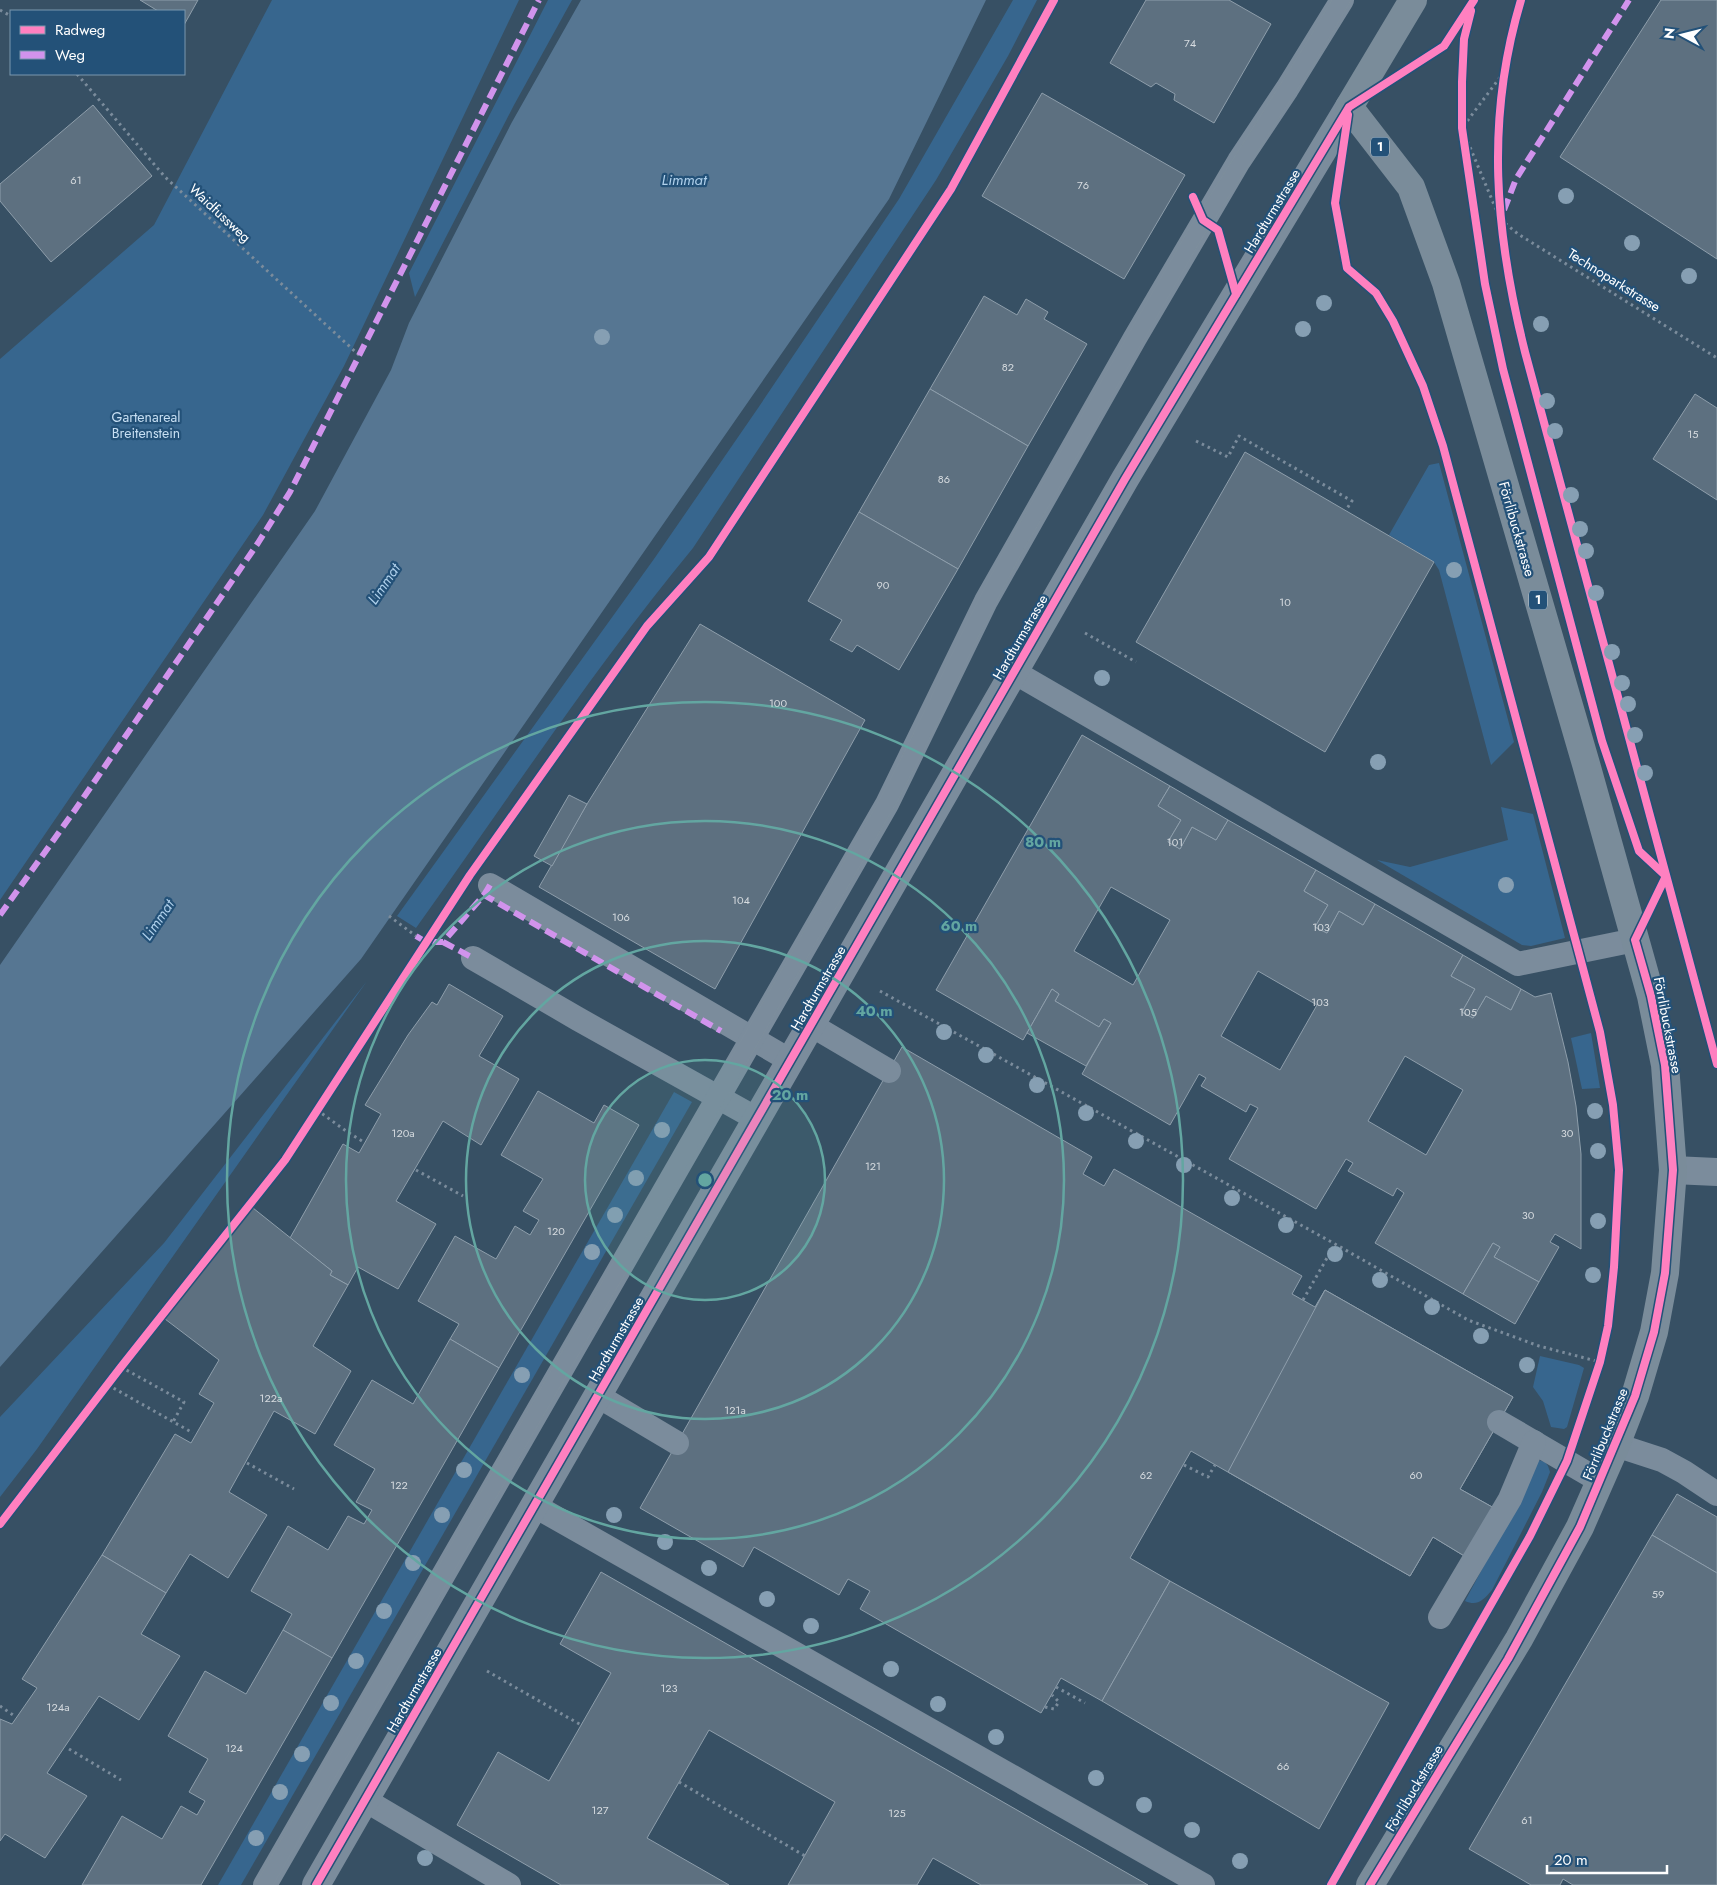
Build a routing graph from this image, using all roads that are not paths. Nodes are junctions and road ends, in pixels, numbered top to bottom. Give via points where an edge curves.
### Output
1 (1342, 0) edge
2 (1413, 0) edge
3 (1349, 108) junction
4 (1014, 672) junction
5 (490, 885) dead end
6 (1635, 940) junction
7 (473, 958) dead end
8 (811, 1025) junction
9 (753, 1038) junction
10 (791, 1061) junction
11 (889, 1071) dead end
12 (718, 1097) junction
13 (757, 1118) junction
14 (1673, 1170) junction
15 (1717, 1172) edge
16 (598, 1396) junction
17 (1499, 1422) dead end
18 (1534, 1442) junction
19 (677, 1443) dead end
20 (1616, 1445) junction
21 (1600, 1481) junction
22 (1717, 1494) edge
23 (535, 1506) junction
24 (1440, 1618) dead end
25 (364, 1800) junction
26 (1373, 1884) edge
27 (265, 1885) edge
28 (316, 1885) edge
29 (509, 1885) edge
30 (1203, 1885) edge

1 - 9 lane via 1202,220 986,601 887,804
2 - 3 main road, Hardturmstrasse
3 - 4 street, Hardturmstrasse via 1159,421
3 - 6 main road, Förrlibuckstrasse / 1 via 1411,187 1446,283
4 - 6 lane via 1518,964
4 - 8 street, Hardturmstrasse
5 - 9 lane
6 - 14 main road, Förrlibuckstrasse / 1 via 1665,1065
7 - 12 lane
8 - 10 street, Hardturmstrasse
8 - 11 lane
9 - 10 lane
9 - 12 lane
10 - 13 street, Hardturmstrasse
12 - 13 lane
12 - 27 lane
13 - 16 street, Hardturmstrasse
14 - 15 street
14 - 20 main road, Förrlibuckstrasse / 1 via 1665,1273 1654,1332
16 - 19 lane
16 - 23 street, Hardturmstrasse
17 - 18 lane
18 - 21 lane
18 - 24 lane via 1510,1499
20 - 21 main road, Förrlibuckstrasse / 1
20 - 22 lane via 1662,1460
21 - 26 main road, Förrlibuckstrasse / 1 via 1580,1527 1519,1639
23 - 25 street, Hardturmstrasse
23 - 30 lane
25 - 28 street, Hardturmstrasse
25 - 29 lane

